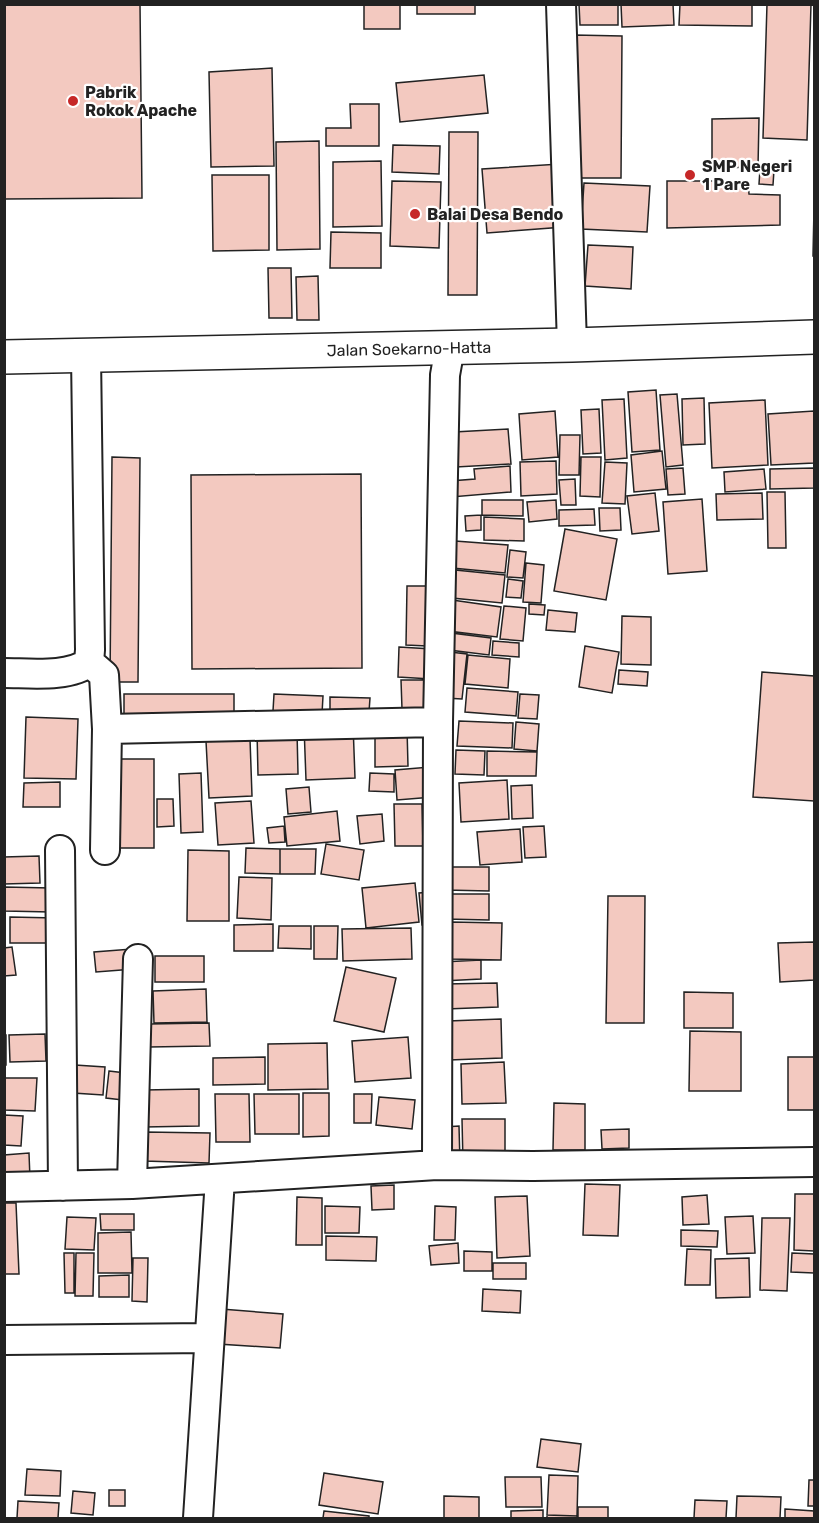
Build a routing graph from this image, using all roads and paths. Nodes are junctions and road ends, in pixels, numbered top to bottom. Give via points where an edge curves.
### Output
1 (561, 4) edge
2 (814, 337) edge
3 (572, 345) junction
4 (450, 346) junction
5 (86, 355) junction
6 (4, 357) edge
7 (89, 662) junction
8 (4, 673) edge
9 (438, 722) junction
10 (107, 729) junction
11 (60, 850) dead end
12 (105, 850) dead end
13 (138, 959) dead end
14 (814, 1162) edge
15 (437, 1165) junction
16 (220, 1179) junction
17 (132, 1184) junction
18 (63, 1186) junction
19 (4, 1187) edge
20 (208, 1338) junction
21 (4, 1340) edge
22 (198, 1518) edge

1 - 3 street
2 - 3 main road, Jalan Soekarno-Hatta
3 - 4 main road, Jalan Soekarno-Hatta
4 - 5 main road, Jalan Soekarno-Hatta
4 - 9 street via 445,375
5 - 6 main road, Jalan Soekarno-Hatta
5 - 7 street
7 - 8 street via 70,672
7 - 10 street via 104,675
9 - 10 street
9 - 15 street
10 - 12 street
11 - 18 street
13 - 17 street
14 - 15 street
15 - 16 street
16 - 17 street
16 - 20 street
17 - 18 street
18 - 19 street
20 - 21 street
20 - 22 street

